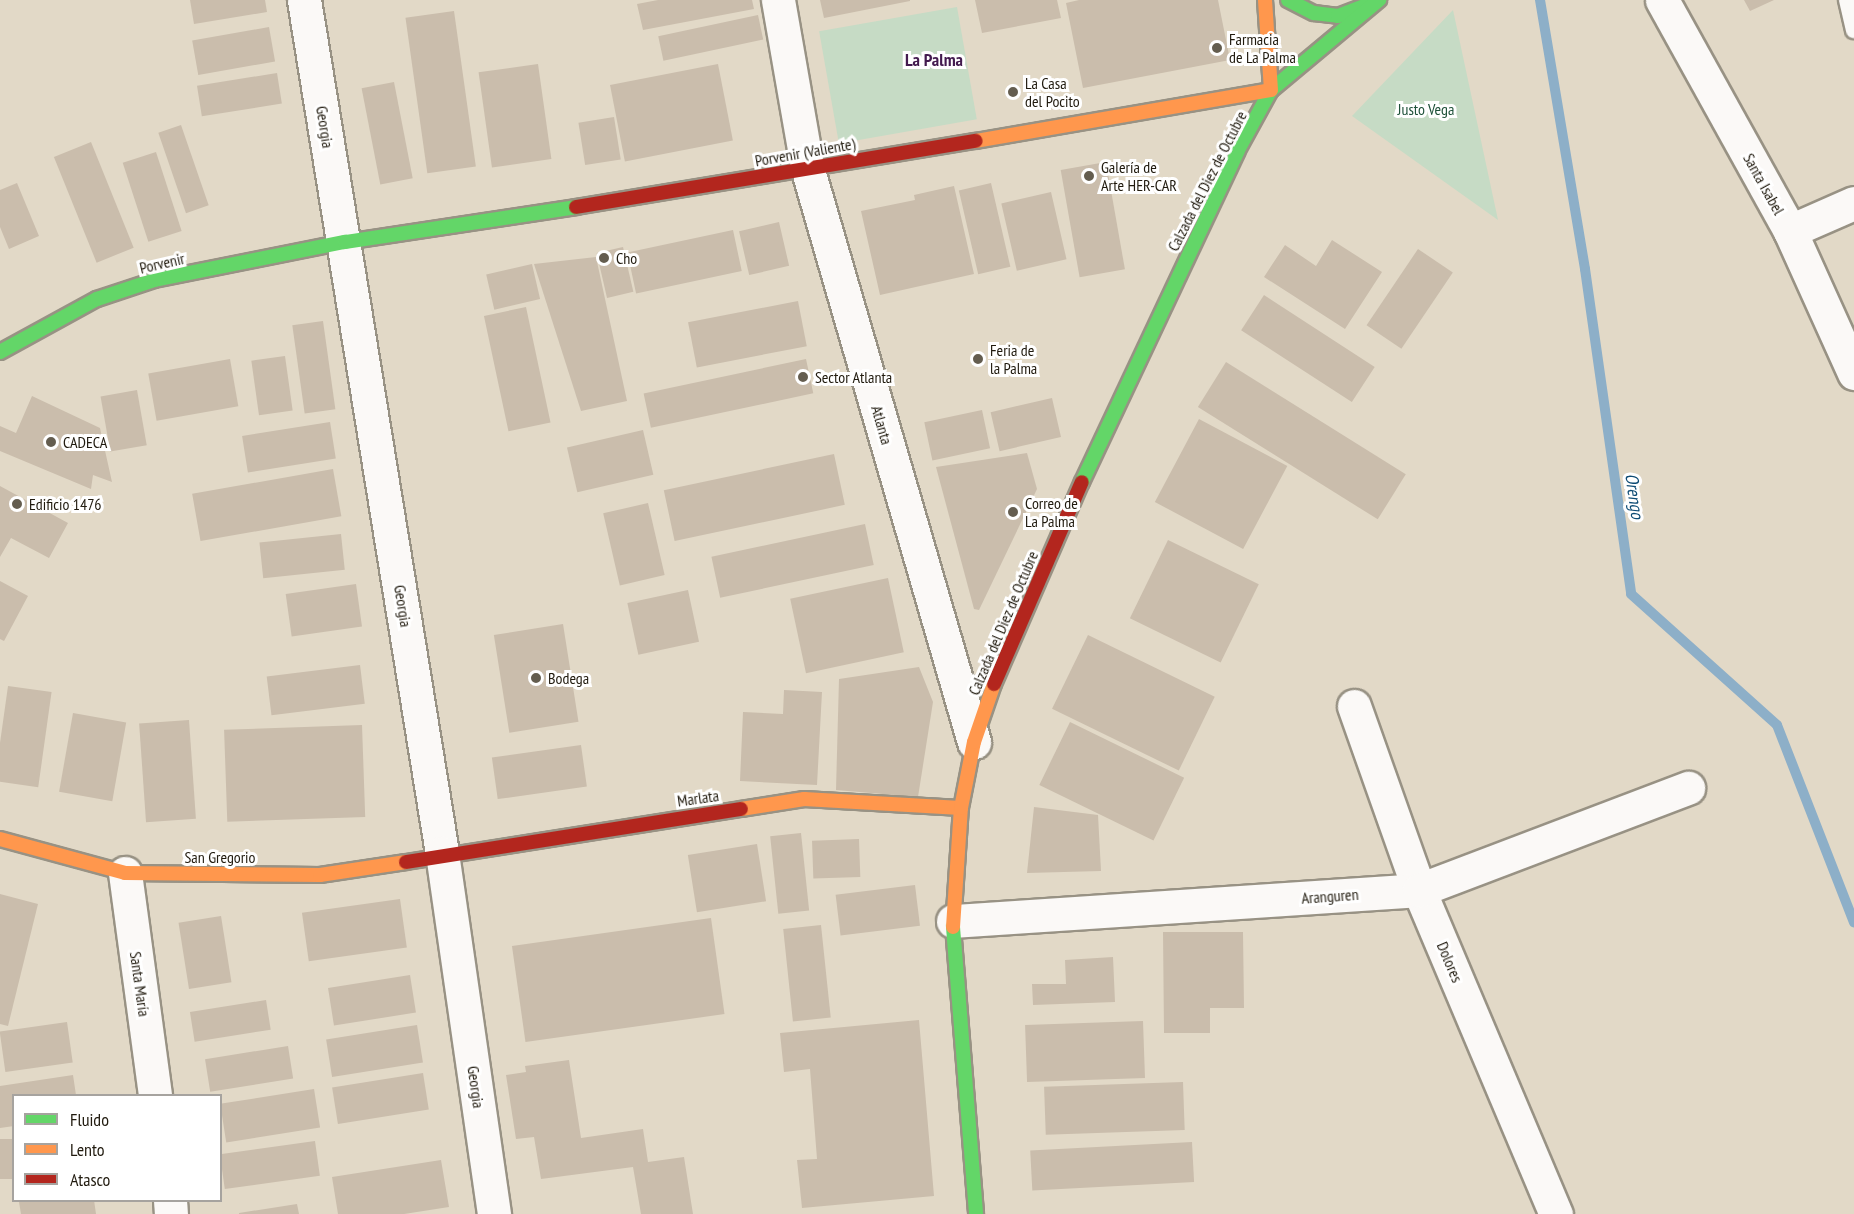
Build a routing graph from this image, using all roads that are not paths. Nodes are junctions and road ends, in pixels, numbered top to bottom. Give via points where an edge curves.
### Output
1 (304, 0) edge
2 (778, 0) edge
3 (1265, 0) edge
4 (1288, 0) edge
5 (1662, 0) edge
6 (1847, 0) edge
7 (1378, 1) edge
8 (1854, 30) edge
9 (1272, 90) junction
10 (807, 167) junction
11 (1854, 203) edge
12 (1790, 231) junction
13 (345, 242) junction
14 (0, 352) edge
15 (1854, 373) edge
16 (1354, 706) dead end
17 (974, 742) junction
18 (1688, 788) dead end
19 (961, 808) junction
20 (0, 839) edge
21 (442, 853) junction
22 (125, 873) junction
23 (1419, 890) junction
24 (953, 921) junction
25 (155, 1094) edge
26 (494, 1214) edge
27 (976, 1214) edge
28 (1556, 1214) edge

1 - 13 street, Georgia
2 - 10 street, Atlanta
3 - 9 main road
4 - 7 main road via 1314,14 1338,16
5 - 12 street, Santa Isabel
6 - 8 lane
7 - 9 main road via 1305,58
9 - 10 main road, Porvenir (Valiente)
9 - 17 main road, Calzada del Diez de Octubre via 1185,261 1020,616
10 - 13 main road, Porvenir (Valiente) via 693,189
10 - 17 street, Atlanta
11 - 12 street
12 - 15 street, Santa Isabel
13 - 14 main road, Porvenir via 154,280 97,299
13 - 21 street, Georgia
16 - 23 street, Dolores
17 - 19 main road, Calzada del Diez de Octubre
18 - 23 street, Aranguren
19 - 21 main road, Marlata via 804,799
19 - 24 main road, Calzada del Diez de Octubre
20 - 22 main road, San Gregorio
21 - 22 main road, San Gregorio via 321,875
21 - 26 street, Georgia
22 - 25 street, Santa María
23 - 24 street, Aranguren
23 - 28 street, Dolores
24 - 27 main road, Calzada del Diez de Octubre

